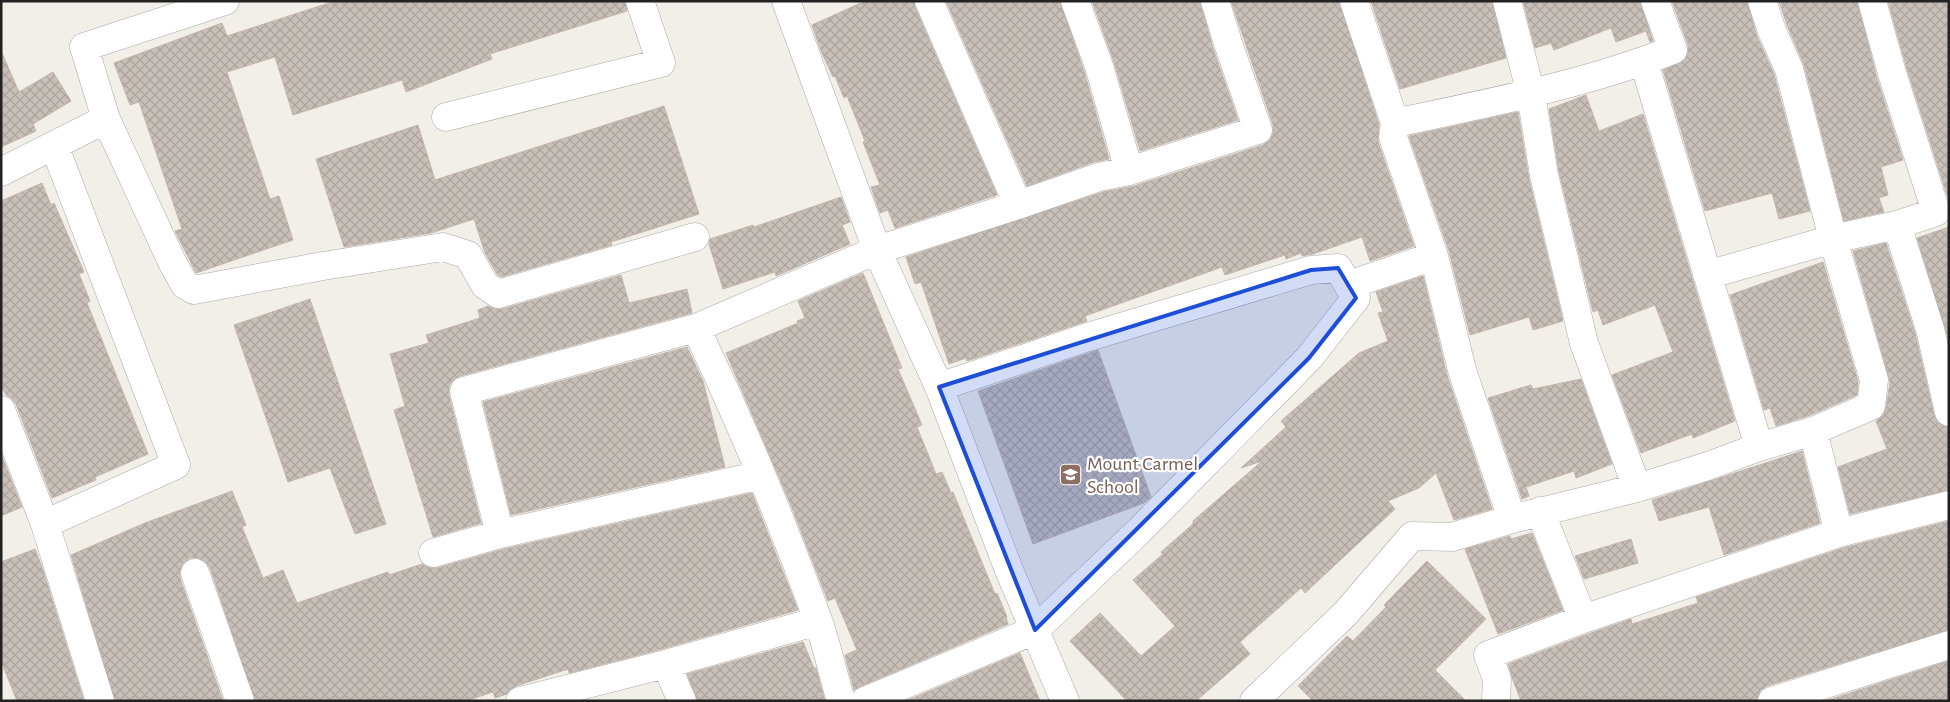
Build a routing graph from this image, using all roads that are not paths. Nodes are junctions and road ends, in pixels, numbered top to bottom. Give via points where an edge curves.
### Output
1 (225, 1) edge
2 (640, 1) edge
3 (786, 1) edge
4 (928, 1) edge
5 (1075, 1) edge
6 (1215, 1) edge
7 (1354, 1) edge
8 (1507, 1) edge
9 (1655, 1) edge
10 (1762, 1) edge
11 (1872, 1) edge
12 (1644, 62) junction
13 (1530, 94) junction
14 (446, 117) dead end
15 (106, 119) junction
16 (1395, 123) junction
17 (54, 145) junction
18 (1129, 171) junction
19 (1, 172) edge
20 (1018, 206) junction
21 (1897, 225) junction
22 (695, 237) dead end
23 (1833, 239) junction
24 (877, 250) junction
25 (1434, 256) junction
26 (1707, 275) junction
27 (1349, 285) junction
28 (696, 328) junction
29 (939, 387) junction
30 (1, 410) edge
31 (1949, 412) edge
32 (1813, 431) junction
33 (1759, 447) junction
34 (761, 475) junction
35 (1637, 488) junction
36 (1949, 504) edge
37 (1540, 511) junction
38 (1512, 519) junction
39 (45, 524) junction
40 (1839, 533) junction
41 (500, 534) junction
42 (433, 554) dead end
43 (194, 573) dead end
44 (1583, 619) junction
45 (818, 621) junction
46 (1035, 630) junction
47 (1949, 645) edge
48 (666, 664) junction
49 (555, 696) edge
50 (100, 701) edge
51 (240, 701) edge
52 (520, 701) edge
53 (682, 701) edge
54 (841, 701) edge
55 (865, 701) edge
56 (1065, 701) edge
57 (1254, 701) edge
58 (1496, 701) edge
59 (1772, 701) edge

1 - 15 street via 84,47
2 - 14 street via 661,63
3 - 24 street
4 - 20 street
5 - 18 street via 1099,66
6 - 18 street via 1258,130
7 - 16 street
8 - 13 street
9 - 12 street via 1673,50
10 - 23 street via 1789,69
11 - 21 street via 1936,212
12 - 13 street
12 - 26 street
13 - 16 street
13 - 35 street via 1544,175 1584,343
15 - 17 street
15 - 22 street via 173,264 185,285 194,290 443,247 468,255 485,284 498,294
16 - 25 street via 1393,137
17 - 19 street
17 - 39 street via 176,465
18 - 20 street
20 - 24 street
21 - 23 street
21 - 31 street via 1930,329
23 - 26 street
23 - 32 street via 1874,380 1871,406
24 - 28 street
24 - 29 street
25 - 27 street
25 - 38 street via 1462,370
26 - 33 street
27 - 29 street via 1338,268 1311,270 1085,338
27 - 46 street via 1356,298 1309,358 1140,530
28 - 34 street
28 - 41 street via 464,391
29 - 46 street
30 - 39 street
32 - 33 street
32 - 40 street
33 - 35 street
34 - 41 street
34 - 45 street
35 - 37 street
36 - 40 street
37 - 38 street
37 - 44 street
38 - 57 street via 1452,537 1412,536 1346,613
39 - 50 street
40 - 44 street
41 - 42 street
43 - 51 street
44 - 58 street via 1488,655 1497,679
45 - 48 street
45 - 54 street
46 - 55 street
46 - 56 street
47 - 59 street
48 - 49 street
48 - 53 street
49 - 52 street

